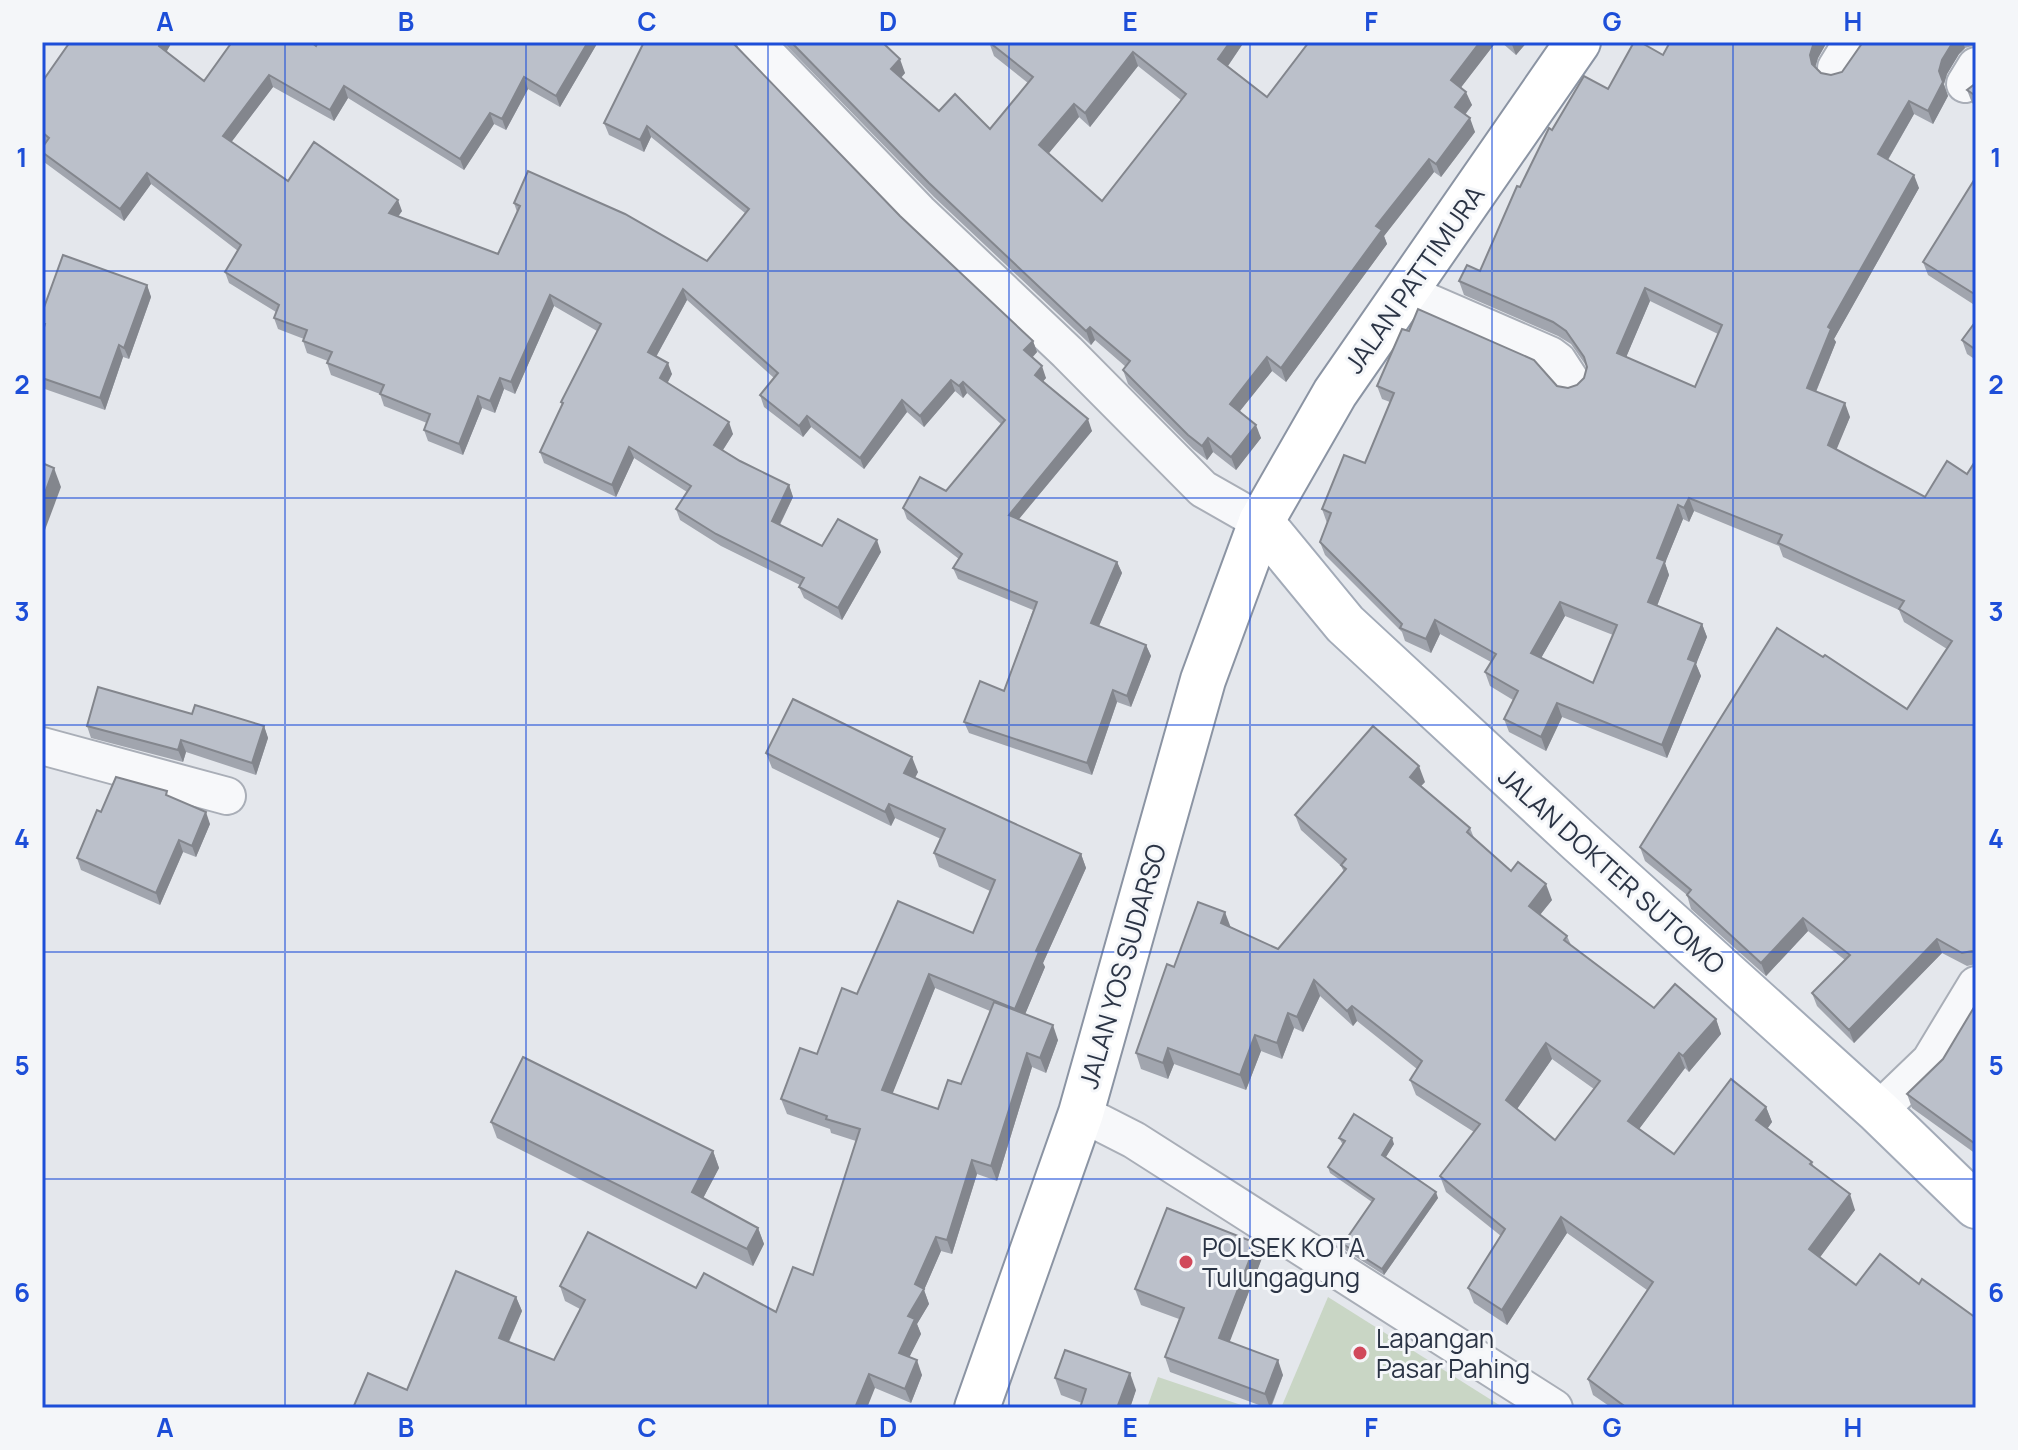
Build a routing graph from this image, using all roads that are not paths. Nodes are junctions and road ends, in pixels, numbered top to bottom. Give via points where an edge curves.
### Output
1 (755, 42) edge
2 (1578, 42) edge
3 (1405, 292) junction
4 (1571, 381) dead end
5 (1261, 522) junction
6 (42, 746) edge
7 (227, 796) dead end
8 (1976, 985) edge
9 (1878, 1111) junction
10 (1081, 1113) junction
11 (1976, 1206) edge
12 (977, 1408) edge
13 (1554, 1408) edge

1 - 5 street via 919,212 1203,489
2 - 3 main road, JALAN PATTIMURA
3 - 4 street via 1550,355
3 - 5 main road, JALAN PATTIMURA via 1335,393
5 - 9 main road, JALAN DOKTER SUTOMO via 1345,624
5 - 10 main road, JALAN YOS SUDARSO via 1203,680
6 - 7 street
8 - 9 street via 1930,1061
9 - 11 main road, JALAN DOKTER SUTOMO
10 - 12 main road, JALAN YOS SUDARSO
10 - 13 street via 1134,1140

